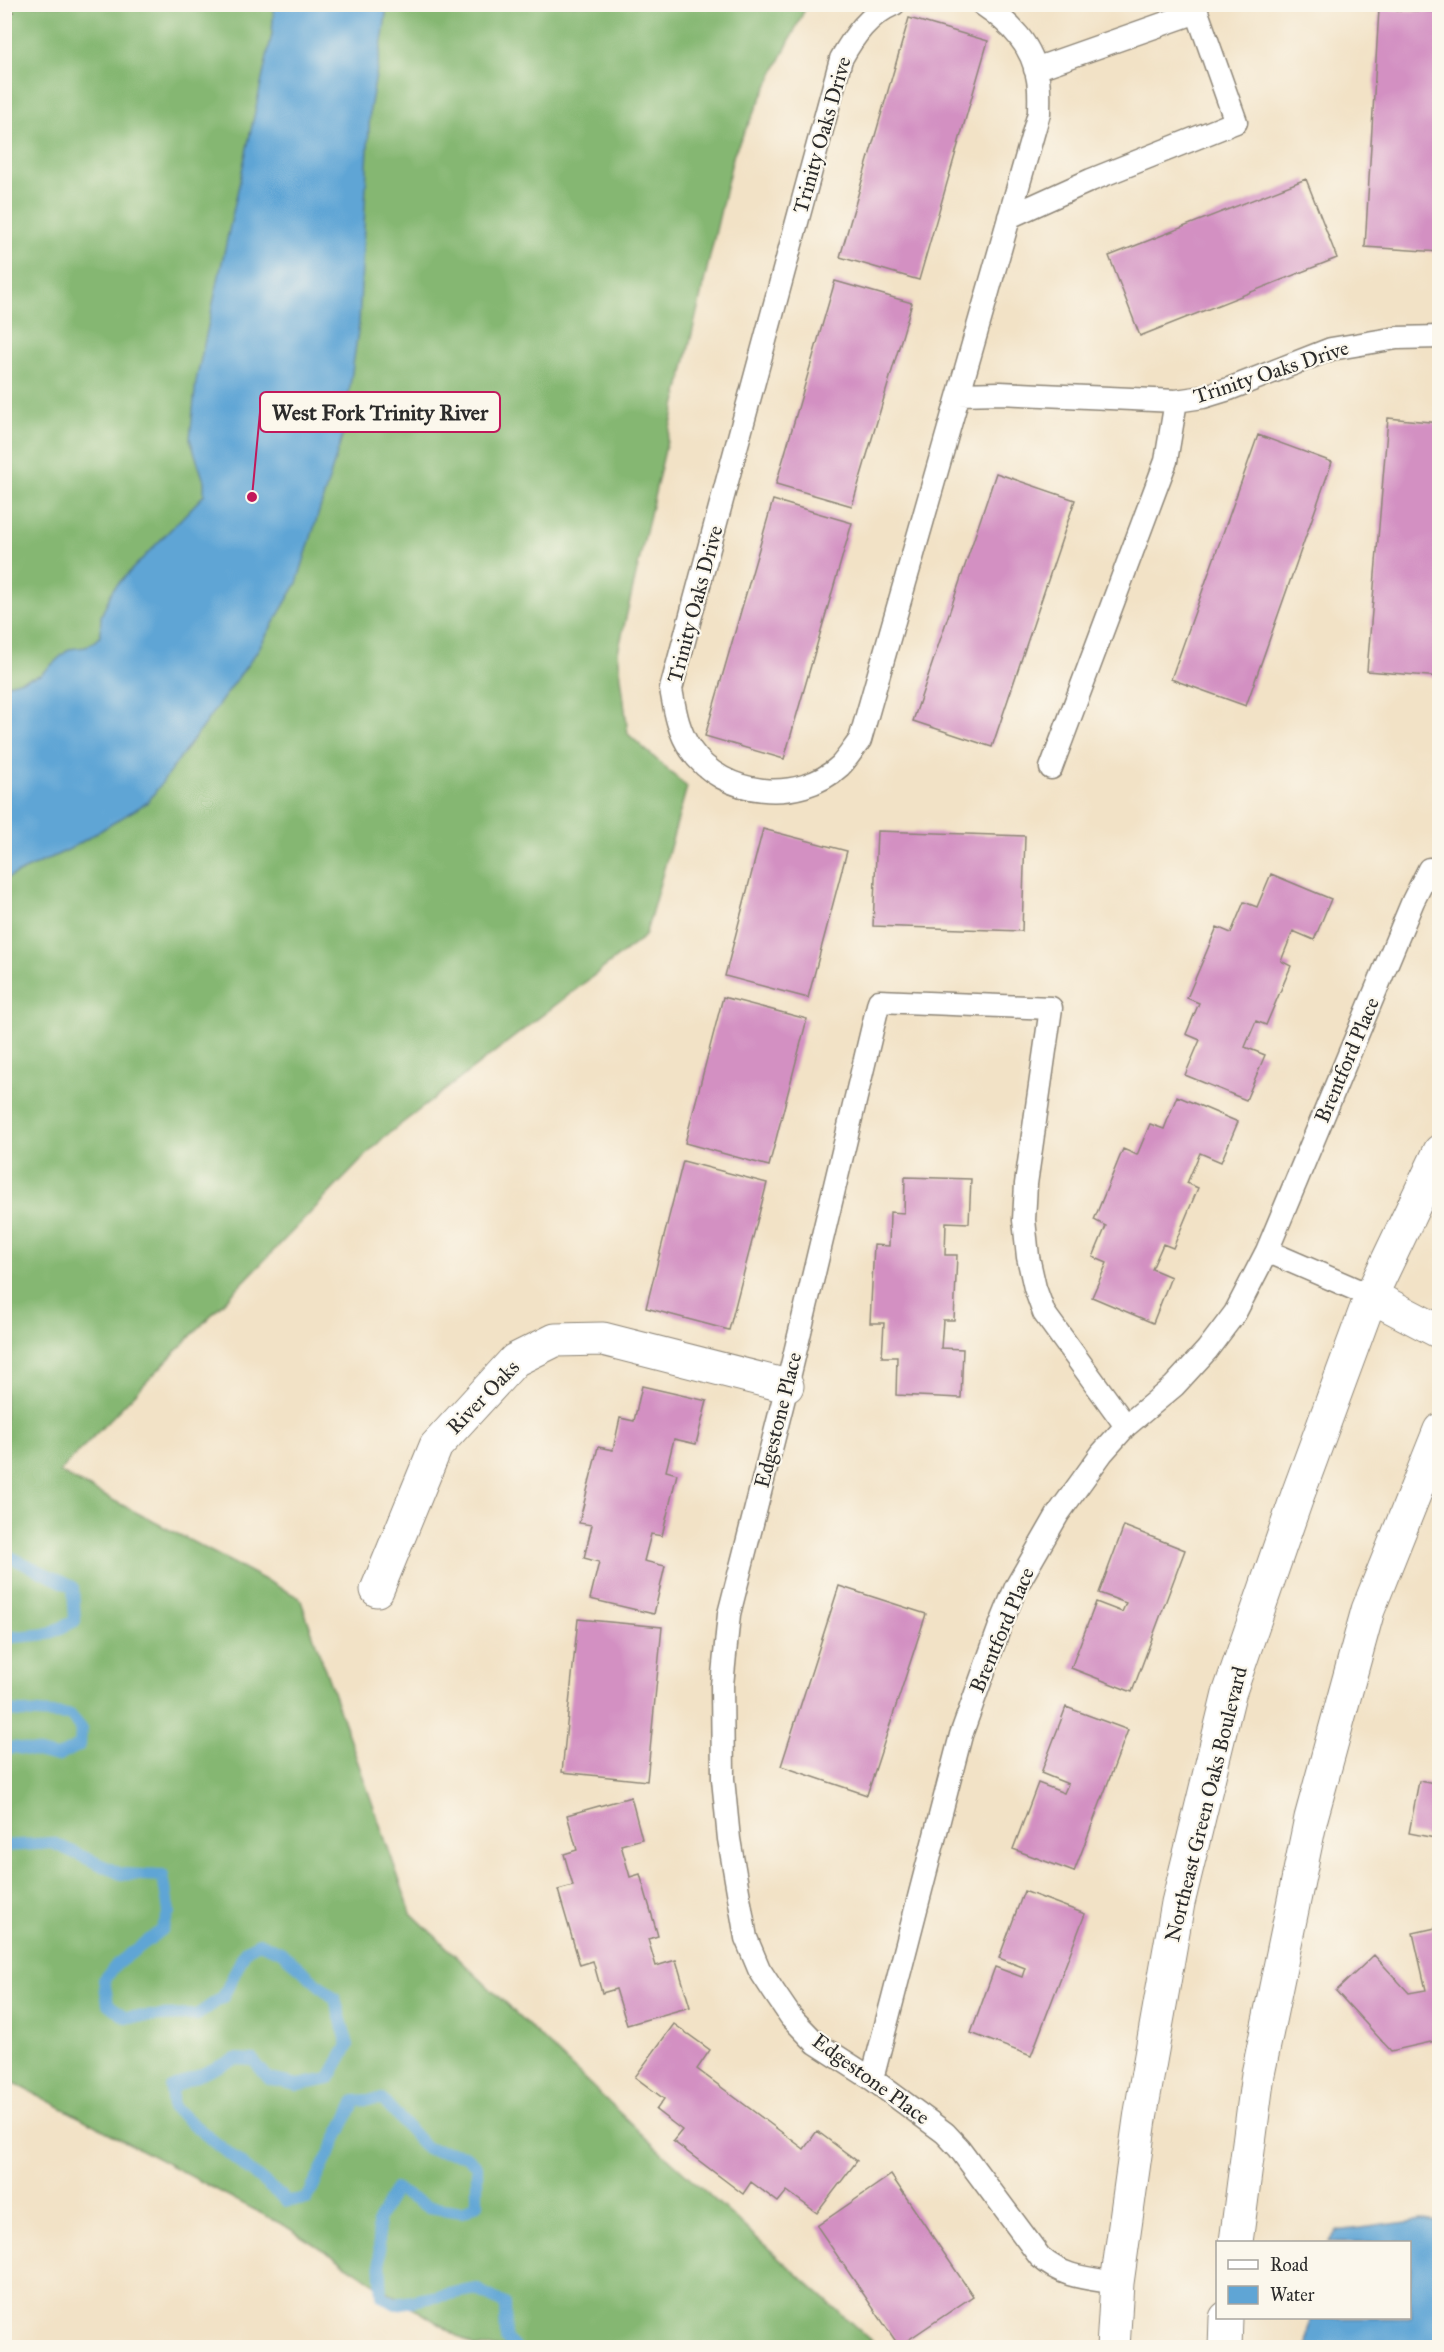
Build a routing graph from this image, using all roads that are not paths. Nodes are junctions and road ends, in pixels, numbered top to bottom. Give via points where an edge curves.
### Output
1 (894, 4) edge
2 (982, 4) edge
3 (1035, 69) junction
4 (1009, 217) junction
5 (1440, 338) edge
6 (959, 394) junction
7 (1176, 401) junction
8 (1051, 768) dead end
9 (1429, 869) dead end
10 (1440, 1151) edge
11 (1267, 1251) junction
12 (1371, 1296) junction
13 (1440, 1332) edge
14 (787, 1386) junction
15 (1126, 1426) junction
16 (1440, 1430) edge
17 (377, 1590) dead end
18 (872, 2079) junction
19 (1236, 2241) edge
20 (1117, 2283) junction
21 (1226, 2319) edge
22 (1113, 2348) edge
23 (1224, 2348) edge

1 - 6 lane, Trinity Oaks Drive via 858,31 841,60 671,689 676,722 692,751 716,774 746,788 778,791 811,784 839,766 860,741
2 - 3 lane, Trinity Oaks Drive via 1007,22 1028,48
3 - 4 lane, Trinity Oaks Drive via 1039,113
3 - 4 lane via 1197,12 1236,123
4 - 6 lane, Trinity Oaks Drive
5 - 7 lane, Trinity Oaks Drive via 1397,338 1332,349 1229,389
6 - 7 lane, Trinity Oaks Drive
7 - 8 lane via 1166,461
9 - 11 lane, Brentford Place
10 - 12 main road, Northeast Green Oaks Boulevard
11 - 12 lane
11 - 15 lane, Brentford Place via 1235,1313 1207,1350 1174,1386
12 - 13 main road
12 - 20 main road, Northeast Green Oaks Boulevard via 1229,1694 1178,1903 1141,2112
14 - 15 lane, Edgestone Place via 879,1001 1051,1008 1026,1184 1028,1257 1044,1313
14 - 17 main road, River Oaks via 603,1339 555,1340 515,1360 436,1446
14 - 18 lane, Edgestone Place via 739,1570 725,1643 722,1733 729,1839 746,1938 759,1969 791,2017 816,2043
15 - 18 lane, Brentford Place via 1058,1514 1016,1587 999,1629 961,1735
16 - 19 main road via 1368,1610 1311,1818 1258,2074
18 - 20 lane, Edgestone Place via 960,2148 1053,2269 1066,2275
20 - 22 main road, Northeast Green Oaks Boulevard
21 - 23 main road

